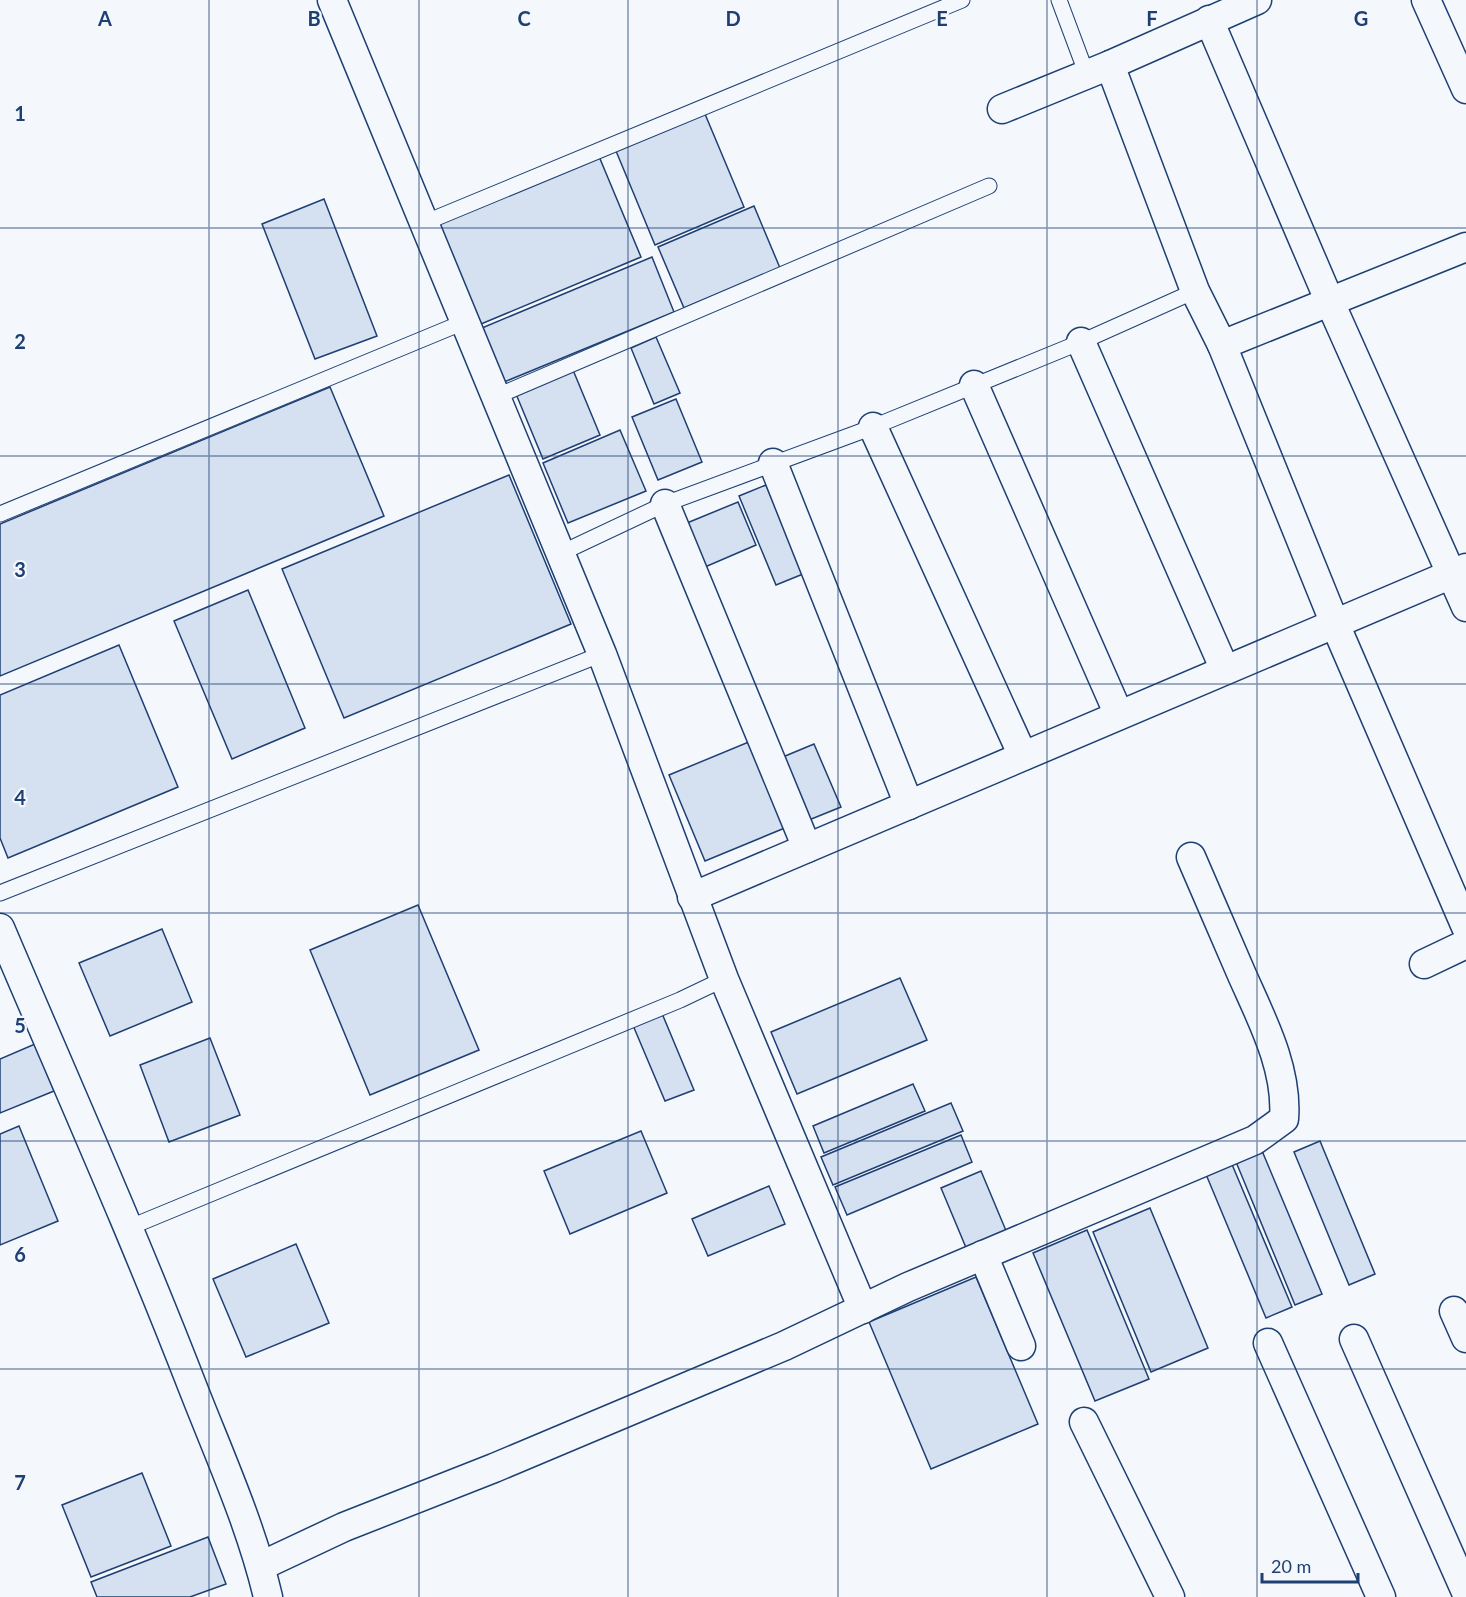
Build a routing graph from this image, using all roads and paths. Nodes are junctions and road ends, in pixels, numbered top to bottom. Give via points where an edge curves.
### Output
1 (332, 0) edge
2 (962, 0) edge
3 (1059, 0) edge
4 (1257, 0) edge
5 (1426, 0) edge
6 (1209, 20) junction
7 (1099, 70) junction
8 (1466, 89) edge
9 (1002, 109) dead end
10 (989, 186) dead end
11 (424, 223) junction
12 (1466, 247) edge
13 (1195, 291) junction
14 (1329, 300) junction
15 (464, 322) junction
16 (1081, 342) junction
17 (1222, 345) junction
18 (974, 386) junction
19 (495, 397) junction
20 (873, 427) junction
21 (774, 462) junction
22 (665, 504) junction
23 (0, 514) edge
24 (559, 554) junction
25 (1460, 571) edge
26 (1466, 607) edge
27 (1335, 624) junction
28 (602, 654) junction
29 (1225, 670) junction
30 (1119, 715) junction
31 (1023, 756) junction
32 (909, 805) junction
33 (807, 848) junction
34 (1191, 857) dead end
35 (0, 892) edge
36 (693, 897) junction
37 (1466, 927) edge
38 (0, 928) edge
39 (1466, 944) edge
40 (1424, 964) dead end
41 (724, 979) junction
42 (128, 1228) junction
43 (983, 1255) junction
44 (863, 1310) junction
45 (1454, 1311) dead end
46 (1466, 1338) edge
47 (1354, 1339) dead end
48 (1268, 1342) dead end
49 (1021, 1346) dead end
50 (1084, 1422) dead end
51 (261, 1566) junction
52 (1466, 1592) edge
53 (268, 1597) edge
54 (1170, 1597) edge
55 (1381, 1597) edge

1 - 11 street
2 - 11 lane
3 - 7 lane
4 - 6 street
5 - 8 street
6 - 7 street
6 - 14 street
7 - 9 street
7 - 13 street
10 - 19 lane
11 - 15 street
12 - 14 street
13 - 16 lane
13 - 17 street
14 - 17 street
14 - 25 street
15 - 19 street
15 - 23 lane
16 - 18 lane
16 - 29 street
17 - 27 street
18 - 20 lane
18 - 30 street
19 - 24 street
20 - 21 lane
20 - 31 street
21 - 22 lane
21 - 32 street
22 - 24 lane
22 - 33 street
24 - 28 street
25 - 26 street
25 - 27 street
27 - 29 street
27 - 37 street
28 - 35 lane
28 - 36 street
29 - 30 street
30 - 31 street
31 - 32 street
32 - 33 street
33 - 36 street
34 - 43 street via 1267,1033 1286,1103 1284,1119 1255,1140
36 - 41 street
38 - 42 street
39 - 40 street
41 - 42 lane
41 - 44 street
42 - 51 street
43 - 44 street
43 - 49 street
44 - 51 street via 615,1417 344,1527
45 - 46 street
47 - 52 street
48 - 55 street
50 - 54 street
51 - 53 street

